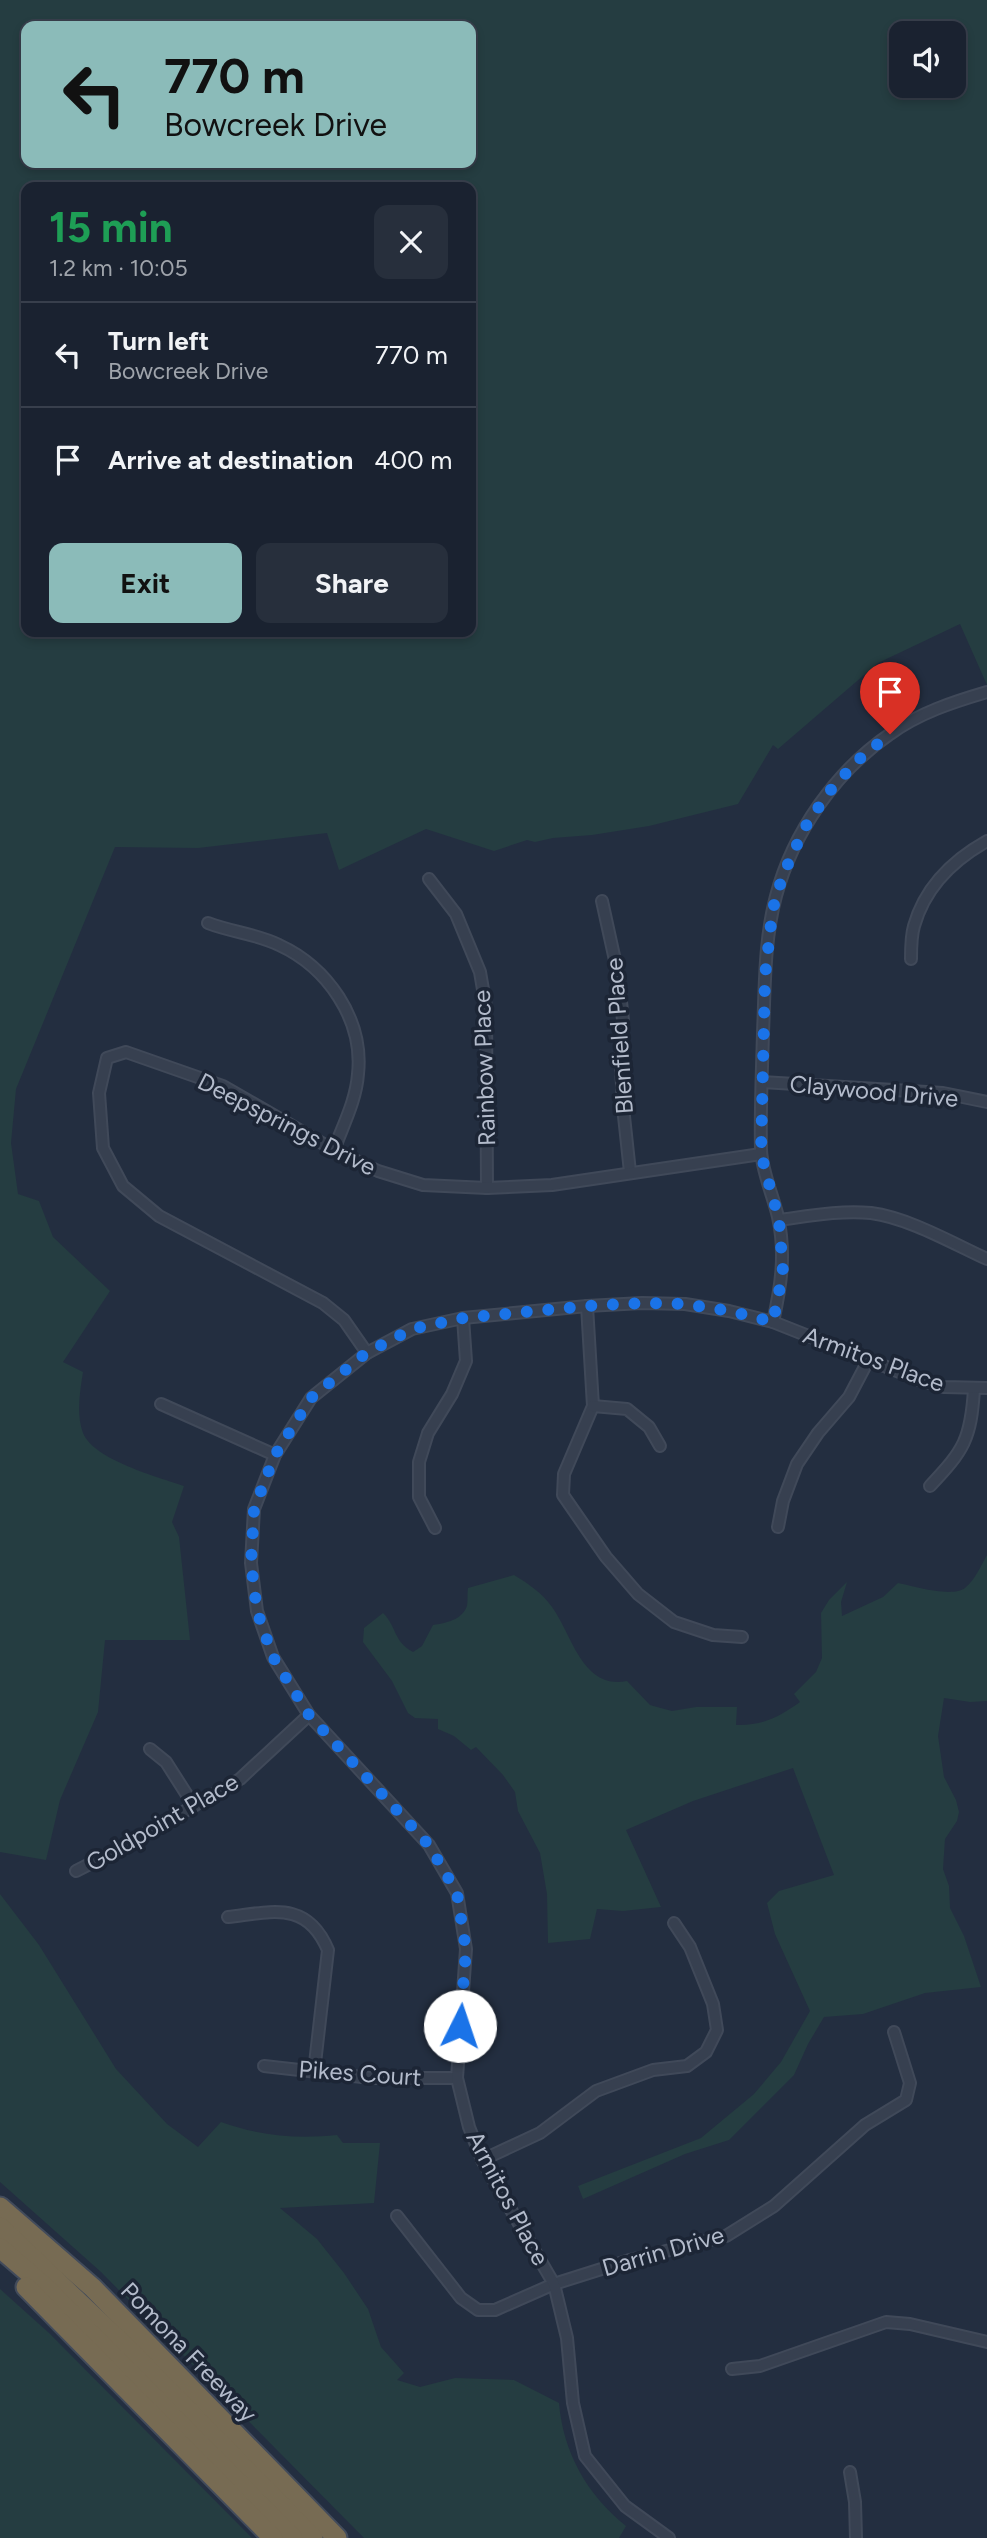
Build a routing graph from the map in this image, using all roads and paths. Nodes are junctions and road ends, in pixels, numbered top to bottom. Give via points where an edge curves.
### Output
1 (987, 692) edge
2 (987, 841) edge
3 (429, 879) dead end
4 (602, 901) dead end
5 (208, 923) dead end
6 (911, 959) dead end
7 (762, 1082) junction
8 (987, 1102) edge
9 (334, 1150) junction
10 (761, 1154) junction
11 (630, 1172) junction
12 (487, 1188) junction
13 (779, 1220) junction
14 (987, 1259) edge
15 (587, 1306) junction
16 (463, 1318) junction
17 (773, 1322) junction
18 (366, 1353) junction
19 (869, 1359) junction
20 (987, 1388) edge
21 (974, 1389) junction
22 (161, 1404) dead end
23 (593, 1406) junction
24 (660, 1446) dead end
25 (275, 1455) junction
26 (930, 1486) dead end
27 (778, 1527) dead end
28 (435, 1528) dead end
29 (742, 1637) dead end
30 (309, 1715) junction
31 (150, 1749) dead end
32 (194, 1806) junction
33 (76, 1871) dead end
34 (228, 1917) dead end
35 (674, 1923) dead end
36 (894, 2032) dead end
37 (264, 2066) dead end
38 (314, 2072) junction
39 (457, 2078) junction
40 (482, 2160) junction
41 (0, 2207) edge
42 (397, 2216) dead end
43 (0, 2227) edge
44 (0, 2248) edge
45 (0, 2262) edge
46 (554, 2284) junction
47 (987, 2342) edge
48 (732, 2369) dead end
49 (850, 2472) dead end
50 (273, 2538) edge
51 (293, 2538) edge
52 (313, 2538) edge
53 (337, 2538) edge
54 (668, 2538) edge
55 (856, 2538) edge

1 - 7 street via 952,702 890,734 858,760 807,824 776,895 768,935
2 - 6 street via 942,874 930,892 913,928
3 - 12 street, Rainbow Place via 456,914 480,972 486,1007
4 - 11 street, Blenfield Place via 622,1009 621,1064
5 - 9 street via 278,944 304,959 340,998 358,1048 359,1072
7 - 8 street, Claywood Drive via 943,1093
7 - 10 street
9 - 12 street, Deepsprings Drive via 423,1185
9 - 18 street, Deepsprings Drive via 223,1087 126,1052 107,1058 99,1093 103,1148 123,1186 159,1216 323,1303 344,1320
10 - 11 street, Deepsprings Drive
10 - 13 street
11 - 12 street, Deepsprings Drive via 552,1185
13 - 14 street via 836,1212 873,1214
13 - 17 street via 783,1272
15 - 16 street, Armitos Place
15 - 17 street, Armitos Place via 685,1304
15 - 23 street
16 - 18 street, Armitos Place via 412,1329
16 - 28 street via 466,1361 418,1462 419,1497
17 - 19 street, Armitos Place
18 - 25 street, Armitos Place via 311,1398
19 - 21 street, Armitos Place via 922,1381
19 - 27 street via 849,1397 797,1464
20 - 21 street, Armitos Place
21 - 26 street via 972,1425 962,1448
22 - 25 street
23 - 24 street via 627,1409 649,1427
23 - 29 street via 564,1474 563,1495 638,1594 674,1622 713,1635
25 - 30 street, Armitos Place via 254,1509 251,1563 257,1611 273,1657
30 - 32 street, Goldpoint Place via 240,1779
30 - 39 street, Armitos Place via 429,1845 457,1893 466,1950
31 - 32 street via 166,1762
32 - 33 street, Goldpoint Place
34 - 38 street via 283,1910 308,1920 321,1932 328,1950
35 - 40 street via 690,1947 713,2004 717,2030 706,2053 687,2066 653,2070 596,2091 541,2133
36 - 46 street, Darrin Drive via 910,2083 906,2101 865,2125 774,2206 726,2236
37 - 38 street, Pikes Court
38 - 39 street, Pikes Court via 371,2078
39 - 40 street, Armitos Place
40 - 46 street, Armitos Place
41 - 53 highway, Pomona Freeway via 93,2288
42 - 46 street, Darrin Drive via 461,2298 478,2310 495,2310
43 - 52 highway
44 - 51 highway via 44,2286
45 - 50 highway
46 - 54 street, Armitos Place via 585,2456 625,2506
47 - 48 street via 886,2322 760,2365
49 - 55 street

